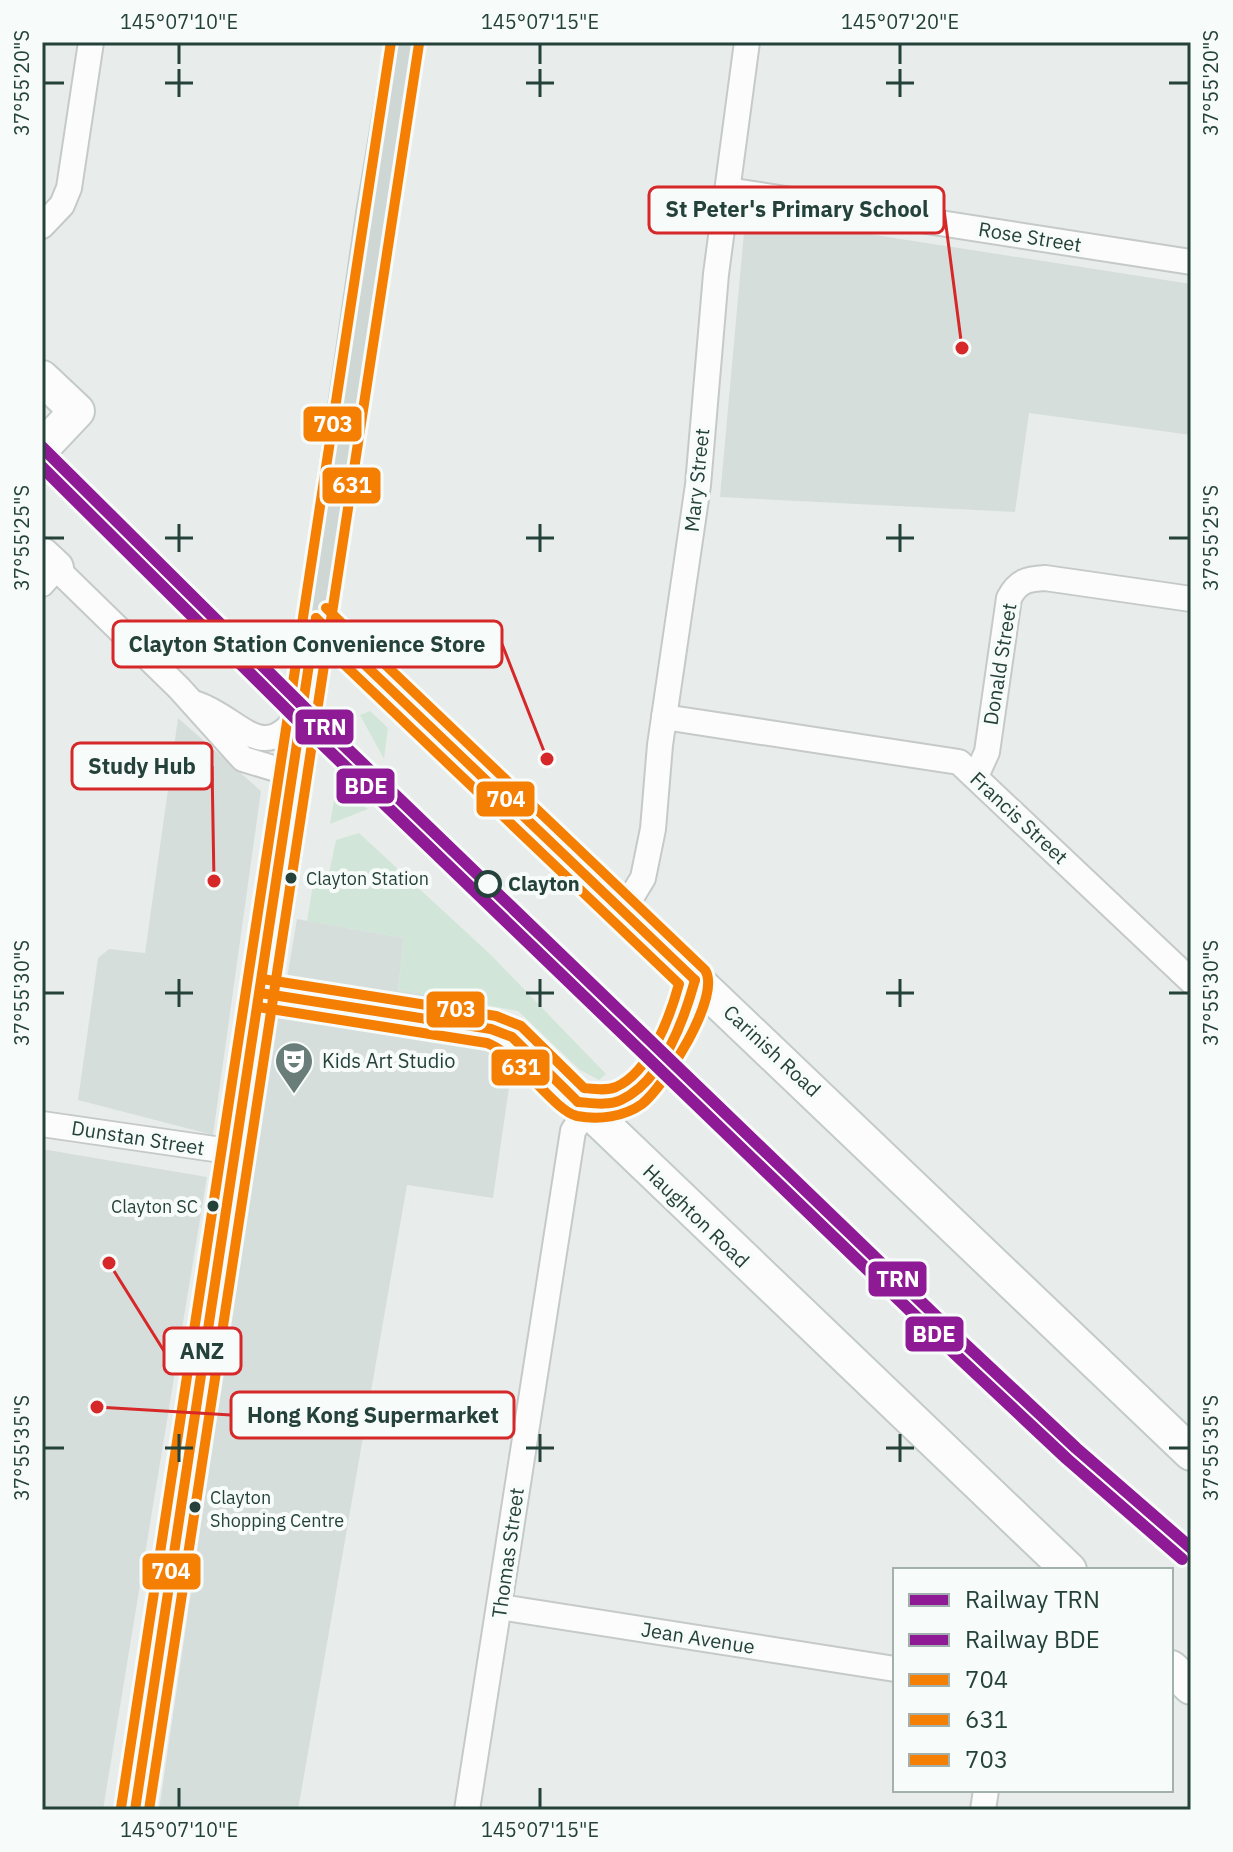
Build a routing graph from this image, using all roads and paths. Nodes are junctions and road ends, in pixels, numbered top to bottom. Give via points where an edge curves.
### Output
1 (91, 42) edge
2 (405, 42) edge
3 (747, 42) edge
4 (727, 190) junction
5 (42, 226) edge
6 (1191, 262) edge
7 (42, 378) edge
8 (42, 448) edge
9 (47, 569) edge
10 (1191, 599) edge
11 (316, 618) junction
12 (191, 702) junction
13 (304, 707) junction
14 (664, 717) junction
15 (293, 774) junction
16 (976, 776) junction
17 (623, 911) junction
18 (1191, 981) edge
19 (260, 993) junction
20 (586, 1111) junction
21 (42, 1124) edge
22 (235, 1152) junction
23 (1191, 1453) edge
24 (1067, 1568) edge
25 (500, 1607) junction
26 (893, 1669) edge
27 (1173, 1670) edge
28 (1191, 1687) edge
29 (135, 1810) edge
30 (467, 1810) edge

1 - 5 street via 69,188 62,205
2 - 11 main road
3 - 4 street, Mary Street
4 - 6 street, Rose Street
4 - 14 street, Mary Street via 698,485
7 - 8 street via 77,411
9 - 12 street
10 - 16 street, Donald Street via 1045,578 1016,585 1009,598 987,752
11 - 13 main road
11 - 17 street, Carinish Road
12 - 13 street via 217,711 250,737 262,739 282,734
12 - 15 street via 243,759
13 - 15 main road
14 - 16 street, Francis Street via 959,762
14 - 17 street, Mary Street via 643,878
15 - 19 main road
16 - 18 street, Francis Street
17 - 23 street, Carinish Road
19 - 20 street, Haughton Road via 491,1029 525,1048
19 - 22 main road
20 - 24 street, Haughton Road
20 - 25 street, Thomas Street via 573,1131
21 - 22 street, Dunstan Street
22 - 29 main road
25 - 26 street, Jean Avenue
25 - 30 street, Thomas Street
27 - 28 street

